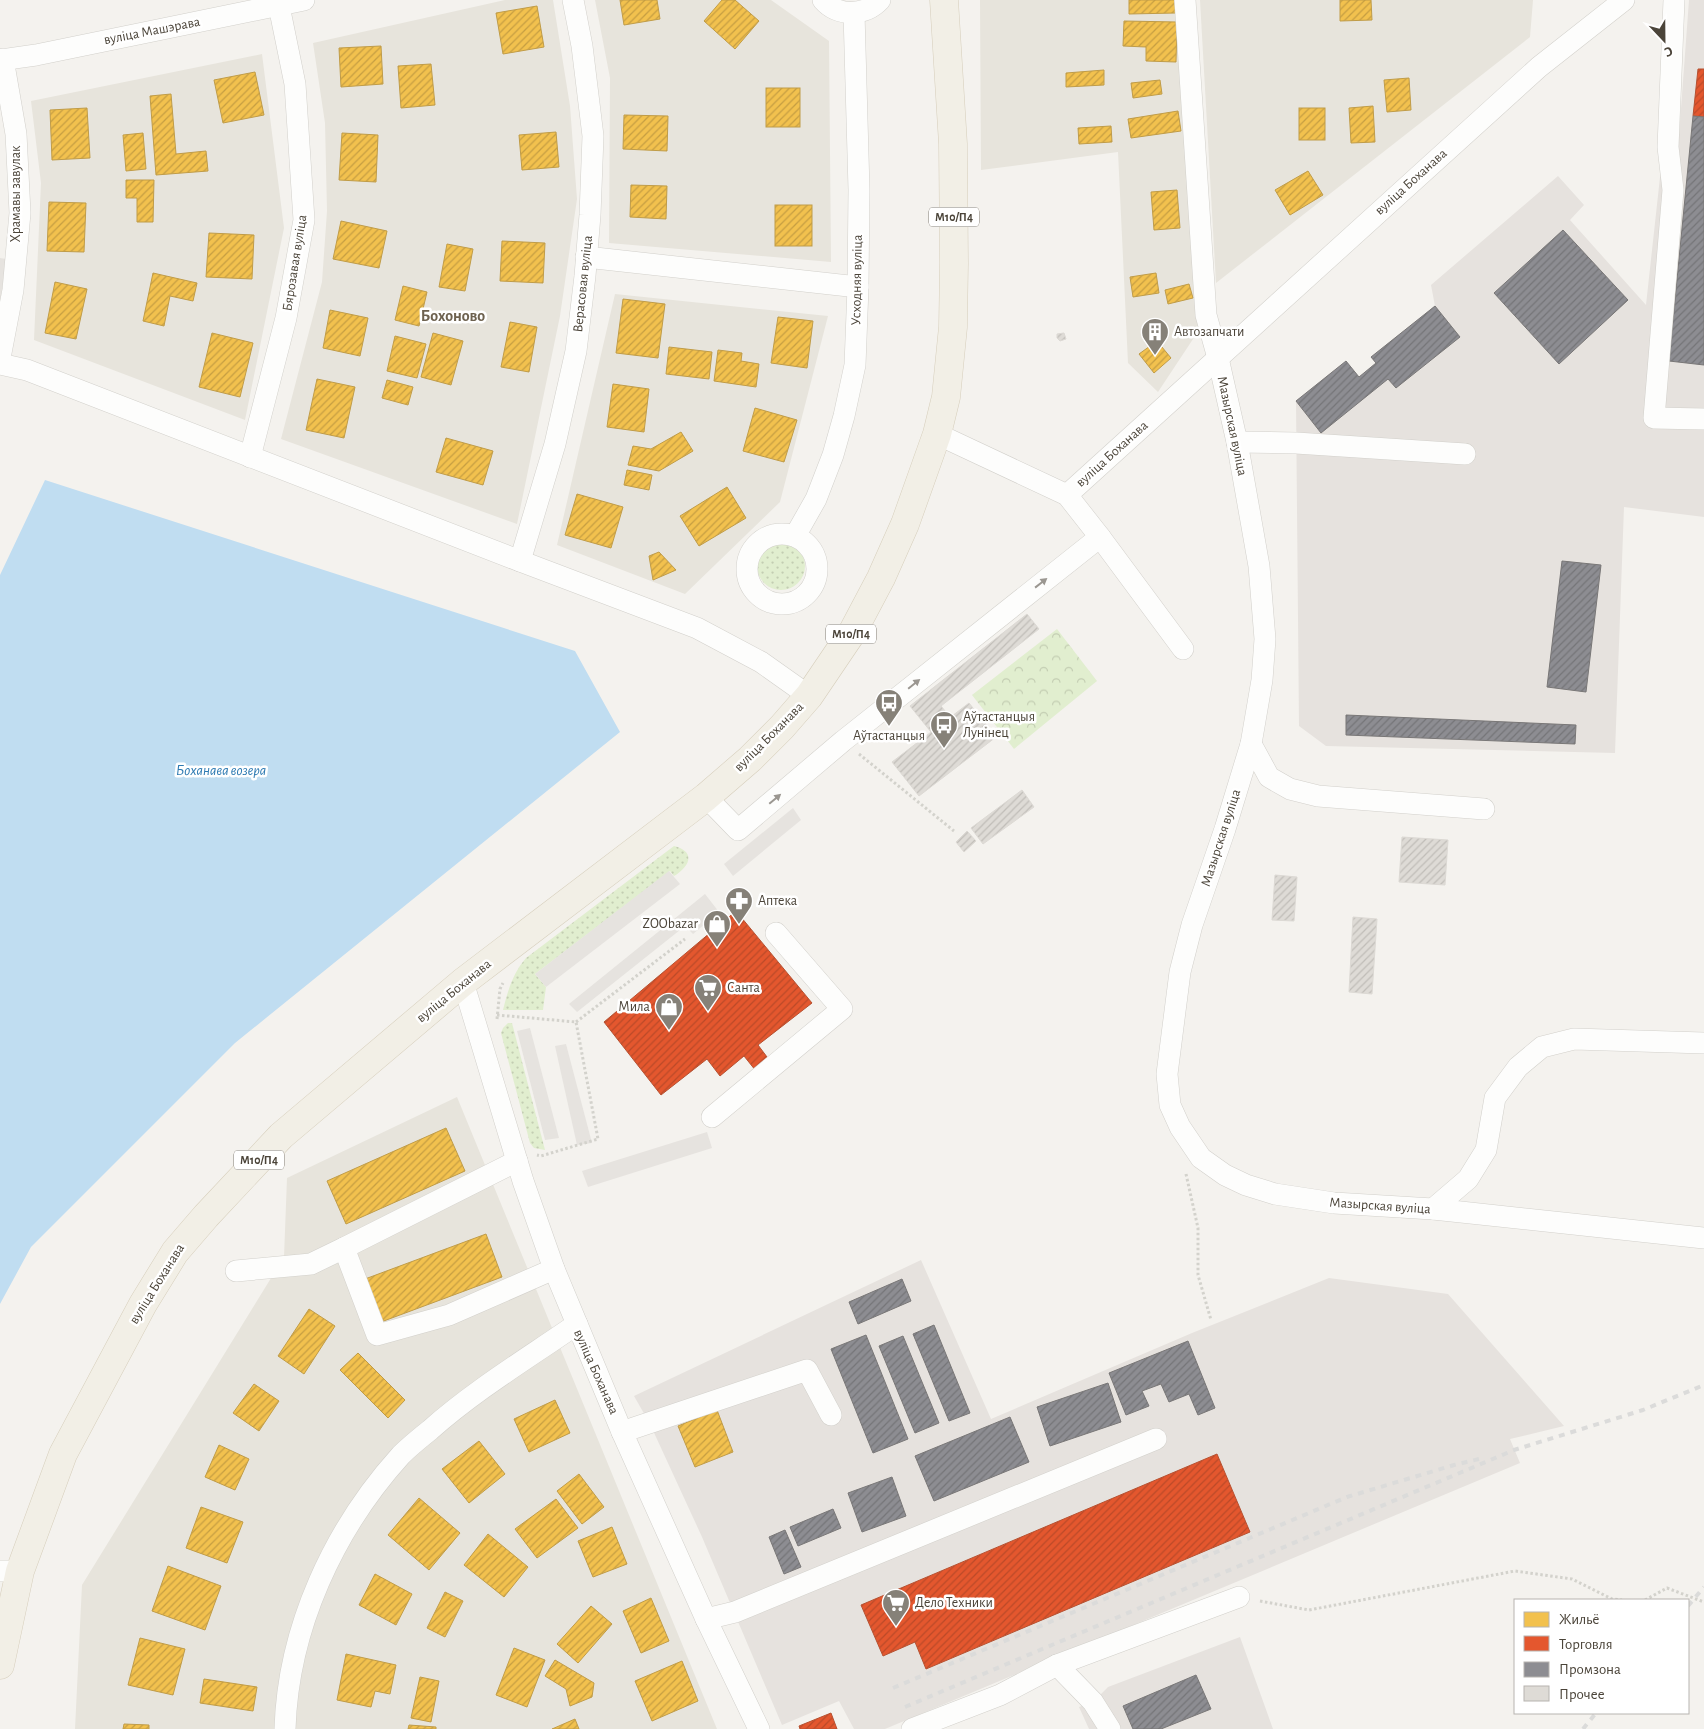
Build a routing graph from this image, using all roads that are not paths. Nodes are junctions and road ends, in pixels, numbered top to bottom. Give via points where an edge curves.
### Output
1 (304, 0) edge
2 (573, 0) edge
3 (823, 0) edge
4 (880, 0) edge
5 (944, 0) edge
6 (1185, 0) edge
7 (1624, 0) edge
8 (1674, 0) edge
9 (279, 6) junction
10 (854, 13) junction
11 (1, 60) edge
12 (586, 257) junction
13 (858, 287) junction
14 (7, 288) edge
15 (0, 358) edge
16 (1218, 358) junction
17 (0, 364) edge
18 (1704, 419) edge
19 (937, 434) junction
20 (1237, 442) junction
21 (1464, 454) dead end
22 (250, 457) junction
23 (1067, 495) junction
24 (795, 536) dead end
25 (1100, 537) junction
26 (520, 561) junction
27 (1183, 649) dead end
28 (810, 696) junction
29 (1251, 744) junction
30 (706, 796) junction
31 (1484, 809) dead end
32 (776, 933) dead end
33 (463, 982) junction
34 (1704, 1043) edge
35 (712, 1117) dead end
36 (526, 1158) junction
37 (1434, 1209) junction
38 (1704, 1238) edge
39 (344, 1248) junction
40 (554, 1268) junction
41 (236, 1271) dead end
42 (577, 1324) junction
43 (831, 1415) dead end
44 (622, 1432) junction
45 (1156, 1438) dead end
46 (10, 1571) edge
47 (1239, 1597) road end
48 (706, 1618) junction
49 (0, 1665) edge
50 (1057, 1665) junction
51 (285, 1729) edge
52 (759, 1729) edge
53 (913, 1729) edge
54 (1110, 1729) edge

1 - 9 street, вуліца Машэрава
2 - 12 street, Верасовая вуліца via 593,136
3 - 10 street via 840,11
4 - 10 street via 862,12
5 - 19 main road, М10/П4 via 953,144 954,282 947,387
6 - 16 street, Мазырская вуліца via 1206,315
7 - 16 street, вуліца Боханава via 1538,67
8 - 18 street via 1668,147 1673,190 1654,418
9 - 11 street, вуліца Машэрава
9 - 22 street, Бярозавая вуліца via 294,84 304,220 286,318
10 - 13 street, Усходняя вуліца
11 - 14 street, Храмавы завулак via 17,144 20,213
12 - 13 street
12 - 26 street, Верасовая вуліца via 574,360 555,444
13 - 24 street, Усходняя вуліца via 855,365 844,416 816,499
14 - 15 street, Храмавы завулак
16 - 20 street, Мазырская вуліца
16 - 23 street, вуліца Боханава
17 - 22 street via 27,370
19 - 23 street, вуліца Боханава
19 - 28 main road, вуліца Боханава / М10/П4 via 906,524 880,578 853,631
20 - 21 street
20 - 29 street, Мазырская вуліца via 1259,566 1266,639
22 - 26 street
23 - 25 street
25 - 27 street
30 -> 25 street via 738,830 843,741
26 - 28 street via 697,628 761,662
28 - 30 main road, вуліца Боханава / М10/П4 via 750,759
29 - 31 street via 1269,777 1290,789 1318,796
29 - 37 street, Мазырская вуліца via 1192,925 1180,972 1167,1074 1170,1105 1201,1158 1246,1185 1275,1194 1334,1203
30 - 33 main road, вуліца Боханава / М10/П4
32 - 35 street via 842,1009
33 - 36 street
33 - 46 main road, вуліца Боханава / М10/П4 via 280,1136 175,1252 142,1304 63,1454
34 - 37 street via 1574,1040 1542,1047 1518,1066 1495,1098 1486,1150 1468,1179
36 - 39 street
36 - 40 street
37 - 38 street, Мазырская вуліца
39 - 40 street via 377,1335 449,1315
39 - 41 street via 311,1264
40 - 42 street
42 - 44 street, вуліца Боханава
42 - 51 street, вуліца Боханава via 452,1410 402,1454 359,1508 314,1592 296,1651 286,1704
43 - 44 street via 807,1370
44 - 48 street, вуліца Боханава
45 - 48 street via 735,1612
46 - 49 main road, вуліца Боханава / М10/П4
47 - 50 street
48 - 52 street, вуліца Боханава
50 - 53 street via 1000,1694
50 - 54 street via 1093,1702

